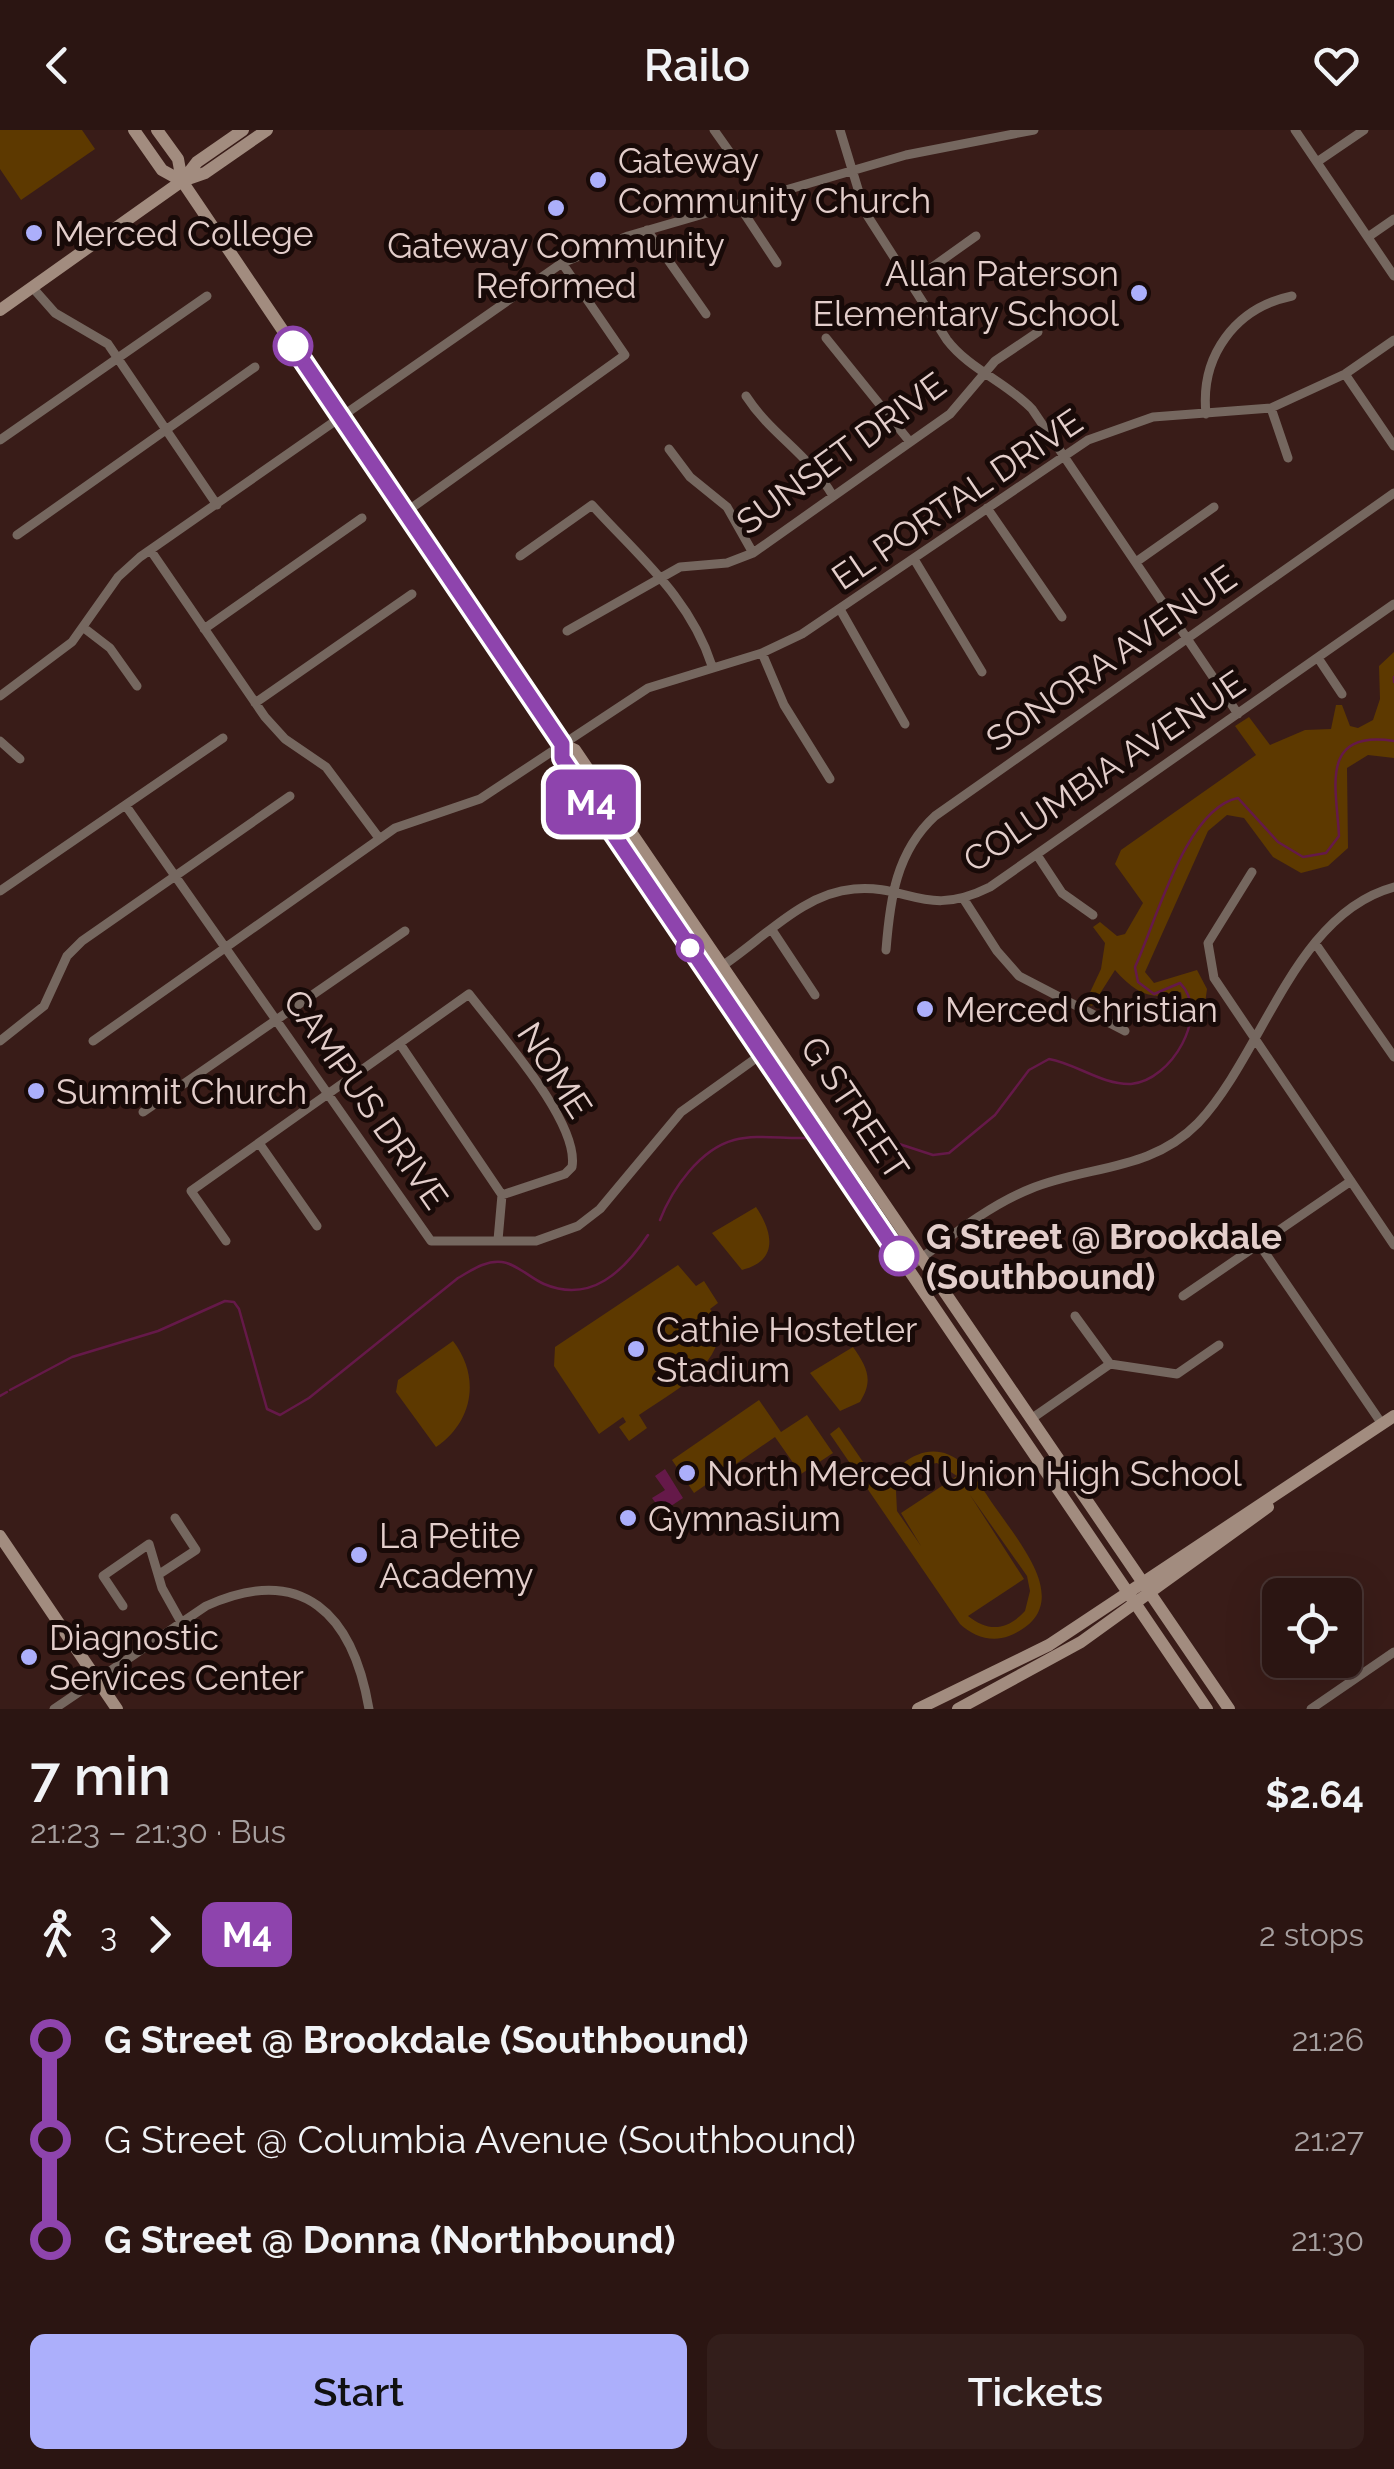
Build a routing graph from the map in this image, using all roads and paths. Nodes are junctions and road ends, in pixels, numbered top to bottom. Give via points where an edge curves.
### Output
1 (134, 130) edge
2 (157, 130) edge
3 (243, 130) edge
4 (267, 130) edge
5 (714, 130) edge
6 (840, 130) edge
7 (1034, 130) edge
8 (1295, 130) edge
9 (1364, 130) edge
10 (990, 135) edge
11 (1316, 162) junction
12 (741, 168) dead end
13 (850, 171) junction
14 (182, 182) junction
15 (738, 204) junction
16 (1394, 220) edge
17 (647, 230) junction
18 (976, 236) dead end
19 (1368, 237) junction
20 (562, 263) junction
21 (778, 263) dead end
22 (1394, 276) edge
23 (910, 284) junction
24 (32, 287) junction
25 (207, 296) dead end
26 (1292, 296) dead end
27 (0, 310) edge
28 (706, 314) dead end
29 (1038, 332) dead end
30 (826, 338) dead end
31 (1394, 340) edge
32 (117, 359) junction
33 (255, 367) dead end
34 (985, 372) junction
35 (1344, 374) junction
36 (746, 396) dead end
37 (1271, 408) junction
38 (1206, 414) junction
39 (341, 417) junction
40 (166, 430) junction
41 (0, 440) edge
42 (910, 442) junction
43 (1394, 446) edge
44 (669, 449) dead end
45 (1063, 454) junction
46 (1288, 458) dead end
47 (1394, 493) edge
48 (833, 496) junction
49 (217, 504) junction
50 (1214, 506) dead end
51 (987, 508) junction
52 (406, 512) junction
53 (362, 518) dead end
54 (17, 535) dead end
55 (151, 551) junction
56 (753, 553) junction
57 (520, 556) dead end
58 (914, 559) junction
59 (1136, 562) junction
60 (662, 576) junction
61 (412, 594) dead end
62 (1394, 604) edge
63 (841, 610) junction
64 (1062, 617) dead end
65 (84, 628) junction
66 (204, 628) junction
67 (567, 631) dead end
68 (1187, 638) junction
69 (762, 654) junction
70 (1318, 658) junction
71 (712, 666) junction
72 (982, 672) dead end
73 (137, 686) dead end
74 (1342, 694) dead end
75 (0, 696) edge
76 (256, 703) junction
77 (1238, 714) junction
78 (905, 724) dead end
79 (224, 738) dead end
80 (0, 741) edge
81 (562, 744) junction
82 (20, 760) dead end
83 (830, 779) dead end
84 (290, 796) dead end
85 (126, 806) junction
86 (379, 838) junction
87 (1037, 854) junction
88 (1252, 872) dead end
89 (176, 875) junction
90 (1394, 887) edge
91 (0, 891) edge
92 (892, 894) junction
93 (962, 898) junction
94 (1092, 914) dead end
95 (772, 930) junction
96 (405, 932) dead end
97 (1315, 943) junction
98 (228, 948) junction
99 (886, 950) dead end
100 (722, 966) junction
101 (815, 994) dead end
102 (276, 1019) junction
103 (1125, 1031) dead end
104 (1254, 1040) junction
105 (0, 1041) edge
106 (93, 1042) dead end
107 (400, 1044) junction
108 (762, 1054) junction
109 (1394, 1056) edge
110 (328, 1094) junction
111 (143, 1112) dead end
112 (259, 1143) junction
113 (1351, 1181) junction
114 (502, 1196) junction
115 (317, 1226) dead end
116 (498, 1240) junction
117 (226, 1241) dead end
118 (1260, 1244) junction
119 (1394, 1244) edge
120 (922, 1258) junction
121 (908, 1268) junction
122 (1183, 1296) dead end
123 (1075, 1316) dead end
124 (1219, 1345) dead end
125 (1110, 1364) junction
126 (1031, 1418) junction
127 (1388, 1420) edge
128 (1016, 1428) junction
129 (174, 1518) dead end
130 (0, 1536) edge
131 (161, 1573) junction
132 (1147, 1588) junction
133 (1132, 1598) junction
134 (123, 1606) dead end
135 (181, 1622) junction
136 (1394, 1652) edge
137 (1020, 1662) junction
138 (96, 1680) junction
139 (990, 1695) junction
140 (54, 1709) edge
141 (117, 1709) edge
142 (369, 1709) edge
143 (918, 1709) edge
144 (958, 1709) edge
145 (1208, 1709) edge
146 (1229, 1709) edge
147 (1311, 1709) edge

1 - 14 street, G STREET via 162,170
2 - 14 street, G STREET via 178,159
3 - 14 street via 197,162
4 - 14 street
5 - 12 street
6 - 13 street
7 - 10 street
8 - 11 street
9 - 11 street
10 - 13 street
11 - 19 street
13 - 15 street
13 - 23 street via 865,212
14 - 24 street
14 - 39 street, G STREET
15 - 17 street
15 - 21 street
16 - 19 street
17 - 20 street
17 - 28 street
18 - 23 street
19 - 22 street
20 - 39 street
20 - 52 street via 625,356
23 - 34 street via 953,348
24 - 27 street
24 - 32 street via 55,313 100,338
25 - 32 street
26 - 38 street via 1254,310 1224,338 1207,376
29 - 34 street, SUNSET DRIVE
30 - 42 street
31 - 35 street, EL PORTAL DRIVE
32 - 40 street
32 - 41 street
33 - 40 street
34 - 42 street, SUNSET DRIVE via 960,406
34 - 45 street via 1024,400
35 - 37 street, EL PORTAL DRIVE
35 - 43 street
36 - 48 street via 763,420 801,450
37 - 38 street, EL PORTAL DRIVE
37 - 46 street
38 - 45 street, EL PORTAL DRIVE via 1138,420
39 - 49 street
39 - 52 street, G STREET
40 - 49 street
40 - 54 street
42 - 48 street, SUNSET DRIVE
44 - 56 street via 726,507
45 - 51 street, EL PORTAL DRIVE
45 - 59 street
47 - 68 street, SONORA AVENUE
48 - 56 street, SUNSET DRIVE
49 - 55 street
50 - 59 street
51 - 58 street, EL PORTAL DRIVE
51 - 64 street
52 - 81 street, G STREET
53 - 66 street
55 - 65 street via 118,577
55 - 66 street
56 - 60 street, SUNSET DRIVE
57 - 60 street via 592,505
58 - 63 street, EL PORTAL DRIVE
58 - 72 street
59 - 68 street
60 - 67 street, SUNSET DRIVE
60 - 71 street
61 - 76 street
62 - 70 street, COLUMBIA AVENUE
63 - 69 street, EL PORTAL DRIVE
63 - 78 street
65 - 73 street via 110,648
65 - 75 street
66 - 76 street
68 - 77 street
68 - 92 street, SONORA AVENUE via 934,816 906,850
69 - 71 street, EL PORTAL DRIVE
69 - 83 street via 792,721
70 - 74 street
70 - 77 street, COLUMBIA AVENUE
71 - 81 street, EL PORTAL DRIVE via 648,688
76 - 86 street via 284,738 326,766
77 - 87 street, COLUMBIA AVENUE
79 - 85 street
80 - 82 street
81 - 86 street, EL PORTAL DRIVE via 480,799 411,819
81 - 100 street, G STREET via 575,750
81 - 108 street, G STREET via 562,758
84 - 89 street
85 - 89 street, CAMPUS DRIVE
85 - 91 street
86 - 98 street, EL PORTAL DRIVE
87 - 93 street, COLUMBIA AVENUE via 990,888
87 - 94 street via 1062,893
88 - 104 street via 1208,943 1214,978
89 - 98 street, CAMPUS DRIVE
89 - 105 street via 67,956 44,1006
90 - 97 street via 1345,910
92 - 93 street, COLUMBIA AVENUE via 927,902
92 - 95 street, COLUMBIA AVENUE via 838,892
92 - 99 street, SONORA AVENUE
93 - 103 street via 1020,976
95 - 100 street, COLUMBIA AVENUE
95 - 101 street
96 - 102 street
97 - 104 street
97 - 109 street
98 - 102 street, CAMPUS DRIVE
98 - 106 street, EL PORTAL DRIVE
100 - 120 street, G STREET
102 - 110 street, CAMPUS DRIVE
102 - 111 street
104 - 113 street
104 - 120 street via 1210,1109 1163,1150 1028,1190
107 - 110 street
107 - 114 street
107 - 114 street, NOME via 469,994 560,1120 573,1149 572,1167
108 - 116 street, CAMPUS DRIVE via 681,1112 592,1217 545,1240
108 - 121 street, G STREET
110 - 112 street
110 - 116 street, CAMPUS DRIVE via 431,1240
112 - 115 street
112 - 117 street via 191,1191
113 - 118 street
113 - 119 street
114 - 116 street
118 - 122 street
118 - 127 street
120 - 121 street
120 - 126 street, G STREET
121 - 128 street, G STREET
123 - 125 street
124 - 125 street via 1178,1374
125 - 126 street
126 - 128 street
126 - 132 street, G STREET
127 - 132 street via 1249,1525
128 - 133 street, G STREET
129 - 131 street via 196,1550
130 - 138 street
131 - 134 street via 149,1544 103,1576
131 - 135 street
132 - 133 street
132 - 146 street, G STREET
133 - 137 street
133 - 139 street via 1054,1659
133 - 145 street, G STREET
135 - 138 street
135 - 142 street via 253,1589 300,1596 341,1625 360,1662
136 - 147 street
137 - 139 street via 992,1685
137 - 143 street
138 - 140 street
138 - 141 street
139 - 144 street

